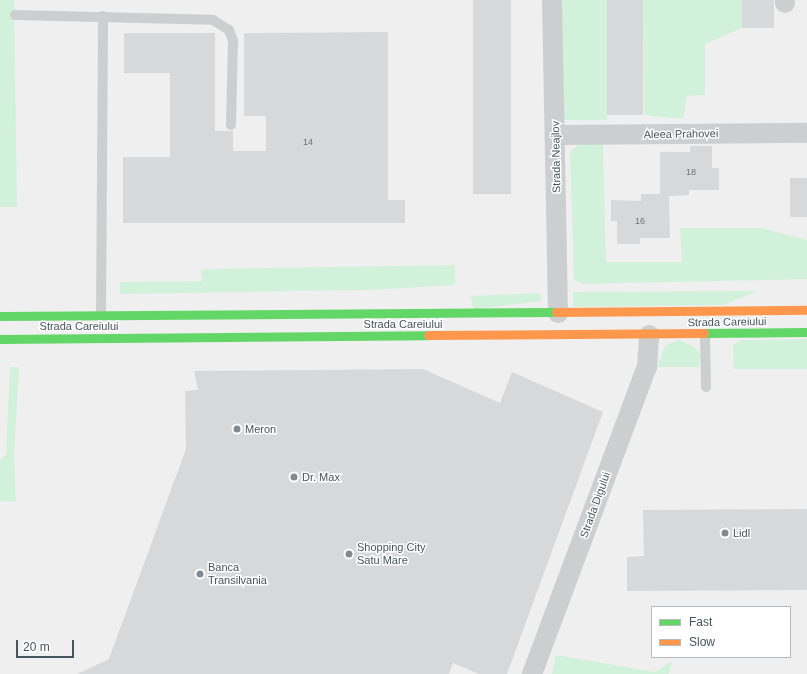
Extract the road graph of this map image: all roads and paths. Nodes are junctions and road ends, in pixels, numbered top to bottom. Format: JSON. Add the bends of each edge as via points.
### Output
{"nodes":[{"id":1,"x":552,"y":0,"type":"edge"},
{"id":2,"x":15,"y":15,"type":"dead end"},
{"id":3,"x":103,"y":16,"type":"junction"},
{"id":4,"x":231,"y":125,"type":"dead end"},
{"id":5,"x":807,"y":133,"type":"edge"},
{"id":6,"x":556,"y":135,"type":"junction"},
{"id":7,"x":807,"y":310,"type":"edge"},
{"id":8,"x":558,"y":313,"type":"junction"},
{"id":9,"x":101,"y":315,"type":"junction"},
{"id":10,"x":0,"y":316,"type":"edge"},
{"id":11,"x":807,"y":332,"type":"edge"},
{"id":12,"x":649,"y":335,"type":"junction"},
{"id":13,"x":705,"y":335,"type":"junction"},
{"id":14,"x":4,"y":339,"type":"edge"},
{"id":15,"x":0,"y":348,"type":"edge"},
{"id":16,"x":706,"y":387,"type":"dead end"},
{"id":17,"x":532,"y":674,"type":"edge"}],
"edges":[{"from":1,"to":6,"type":"street","name":"Strada Neajlov"},
{"from":2,"to":3,"type":"lane"},
{"from":3,"to":4,"type":"lane","via":[[213,20],[229,30],[233,41]]},
{"from":3,"to":9,"type":"lane"},
{"from":5,"to":6,"type":"street","name":"Aleea Prahovei"},
{"from":6,"to":8,"type":"street","name":"Strada Neajlov"},
{"from":7,"to":8,"type":"main road","name":"Strada Careiului"},
{"from":8,"to":9,"type":"main road","name":"Strada Careiului"},
{"from":9,"to":10,"type":"main road","name":"Strada Careiului"},
{"from":11,"to":13,"type":"main road","name":"Strada Careiului"},
{"from":12,"to":13,"type":"main road","name":"Strada Careiului"},
{"from":12,"to":14,"type":"main road","name":"Strada Careiului"},
{"from":12,"to":17,"type":"street","name":"Strada Digului","via":[[647,367]]},
{"from":13,"to":16,"type":"lane"},
{"from":14,"to":15,"type":"lane"}]}
